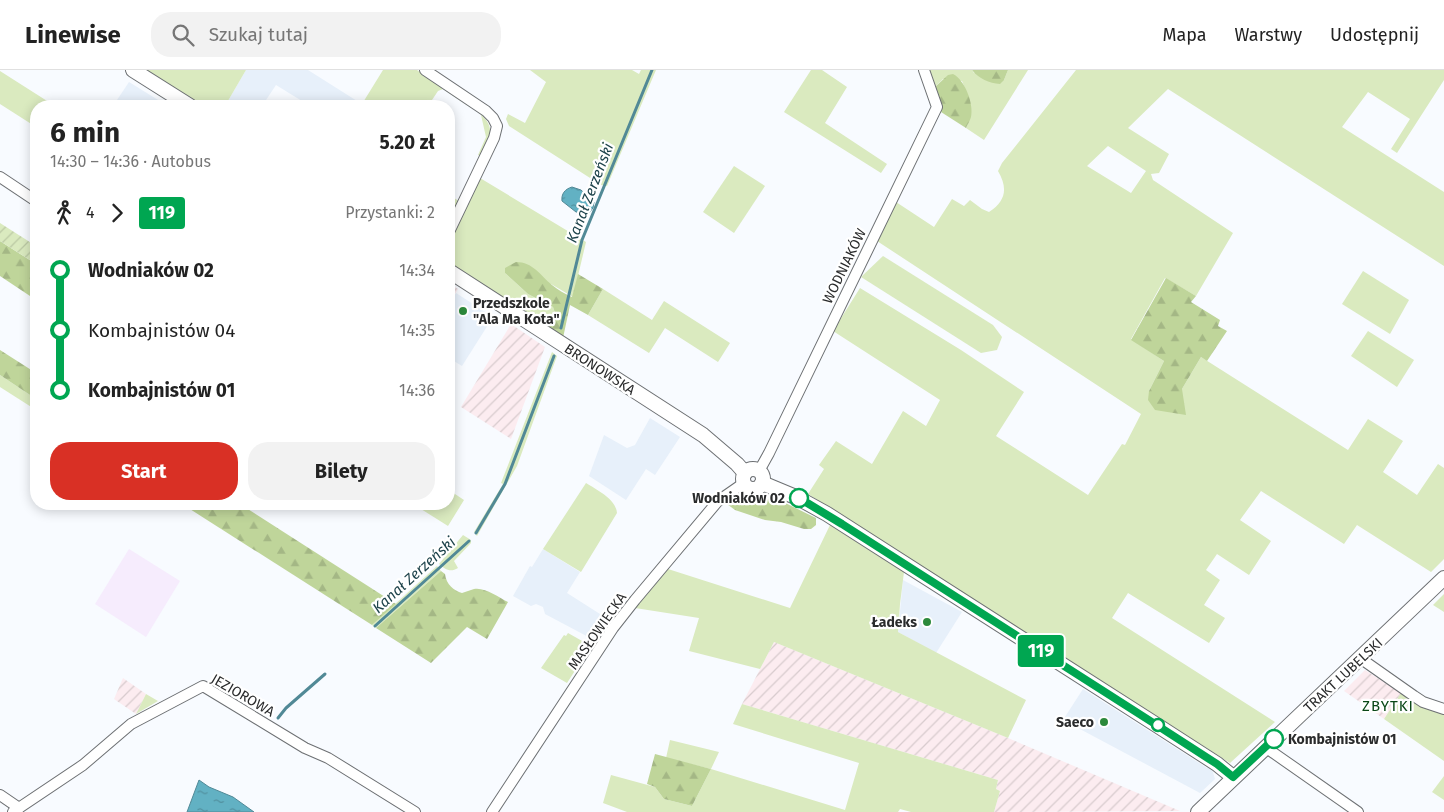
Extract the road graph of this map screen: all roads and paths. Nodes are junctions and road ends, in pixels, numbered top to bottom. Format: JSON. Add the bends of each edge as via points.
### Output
{"nodes":[{"id":1,"x":133,"y":70,"type":"edge"},
{"id":2,"x":425,"y":70,"type":"edge"},
{"id":3,"x":924,"y":70,"type":"edge"},
{"id":4,"x":180,"y":100,"type":"edge"},
{"id":5,"x":0,"y":178,"type":"edge"},
{"id":6,"x":30,"y":197,"type":"edge"},
{"id":7,"x":455,"y":219,"type":"edge"},
{"id":8,"x":455,"y":275,"type":"edge"},
{"id":9,"x":752,"y":477,"type":"junction"},
{"id":10,"x":1444,"y":578,"type":"edge"},
{"id":11,"x":1360,"y":658,"type":"junction"},
{"id":12,"x":1444,"y":709,"type":"edge"},
{"id":13,"x":1266,"y":747,"type":"junction"},
{"id":14,"x":1233,"y":777,"type":"junction"},
{"id":15,"x":0,"y":795,"type":"edge"},
{"id":16,"x":16,"y":810,"type":"edge"},
{"id":17,"x":1205,"y":810,"type":"edge"},
{"id":18,"x":415,"y":812,"type":"edge"},
{"id":19,"x":492,"y":812,"type":"edge"},
{"id":20,"x":1358,"y":812,"type":"edge"}],
"edges":[{"from":1,"to":4,"type":"street"},
{"from":2,"to":7,"type":"street","via":[[486,111],[498,126]]},
{"from":3,"to":9,"type":"street","name":"WODNIAKÓW","via":[[937,107],[769,453]]},
{"from":5,"to":6,"type":"street"},
{"from":8,"to":9,"type":"street","name":"BRONOWSKA","via":[[694,429]]},
{"from":9,"to":14,"type":"street","name":"BRONOWSKA","via":[[812,505]]},
{"from":9,"to":19,"type":"street","name":"MASŁOWIECKA","via":[[718,501],[624,614]]},
{"from":10,"to":11,"type":"street","name":"TRAKT LUBELSKI"},
{"from":11,"to":12,"type":"street","via":[[1423,702]]},
{"from":11,"to":13,"type":"street","name":"TRAKT LUBELSKI"},
{"from":13,"to":14,"type":"street","name":"TRAKT LUBELSKI"},
{"from":13,"to":20,"type":"street"},
{"from":14,"to":17,"type":"street","name":"TRAKT LUBELSKI"},
{"from":15,"to":16,"type":"street"},
{"from":16,"to":18,"type":"street","name":"JEZIOROWA","via":[[83,765],[132,724],[203,686]]}]}
